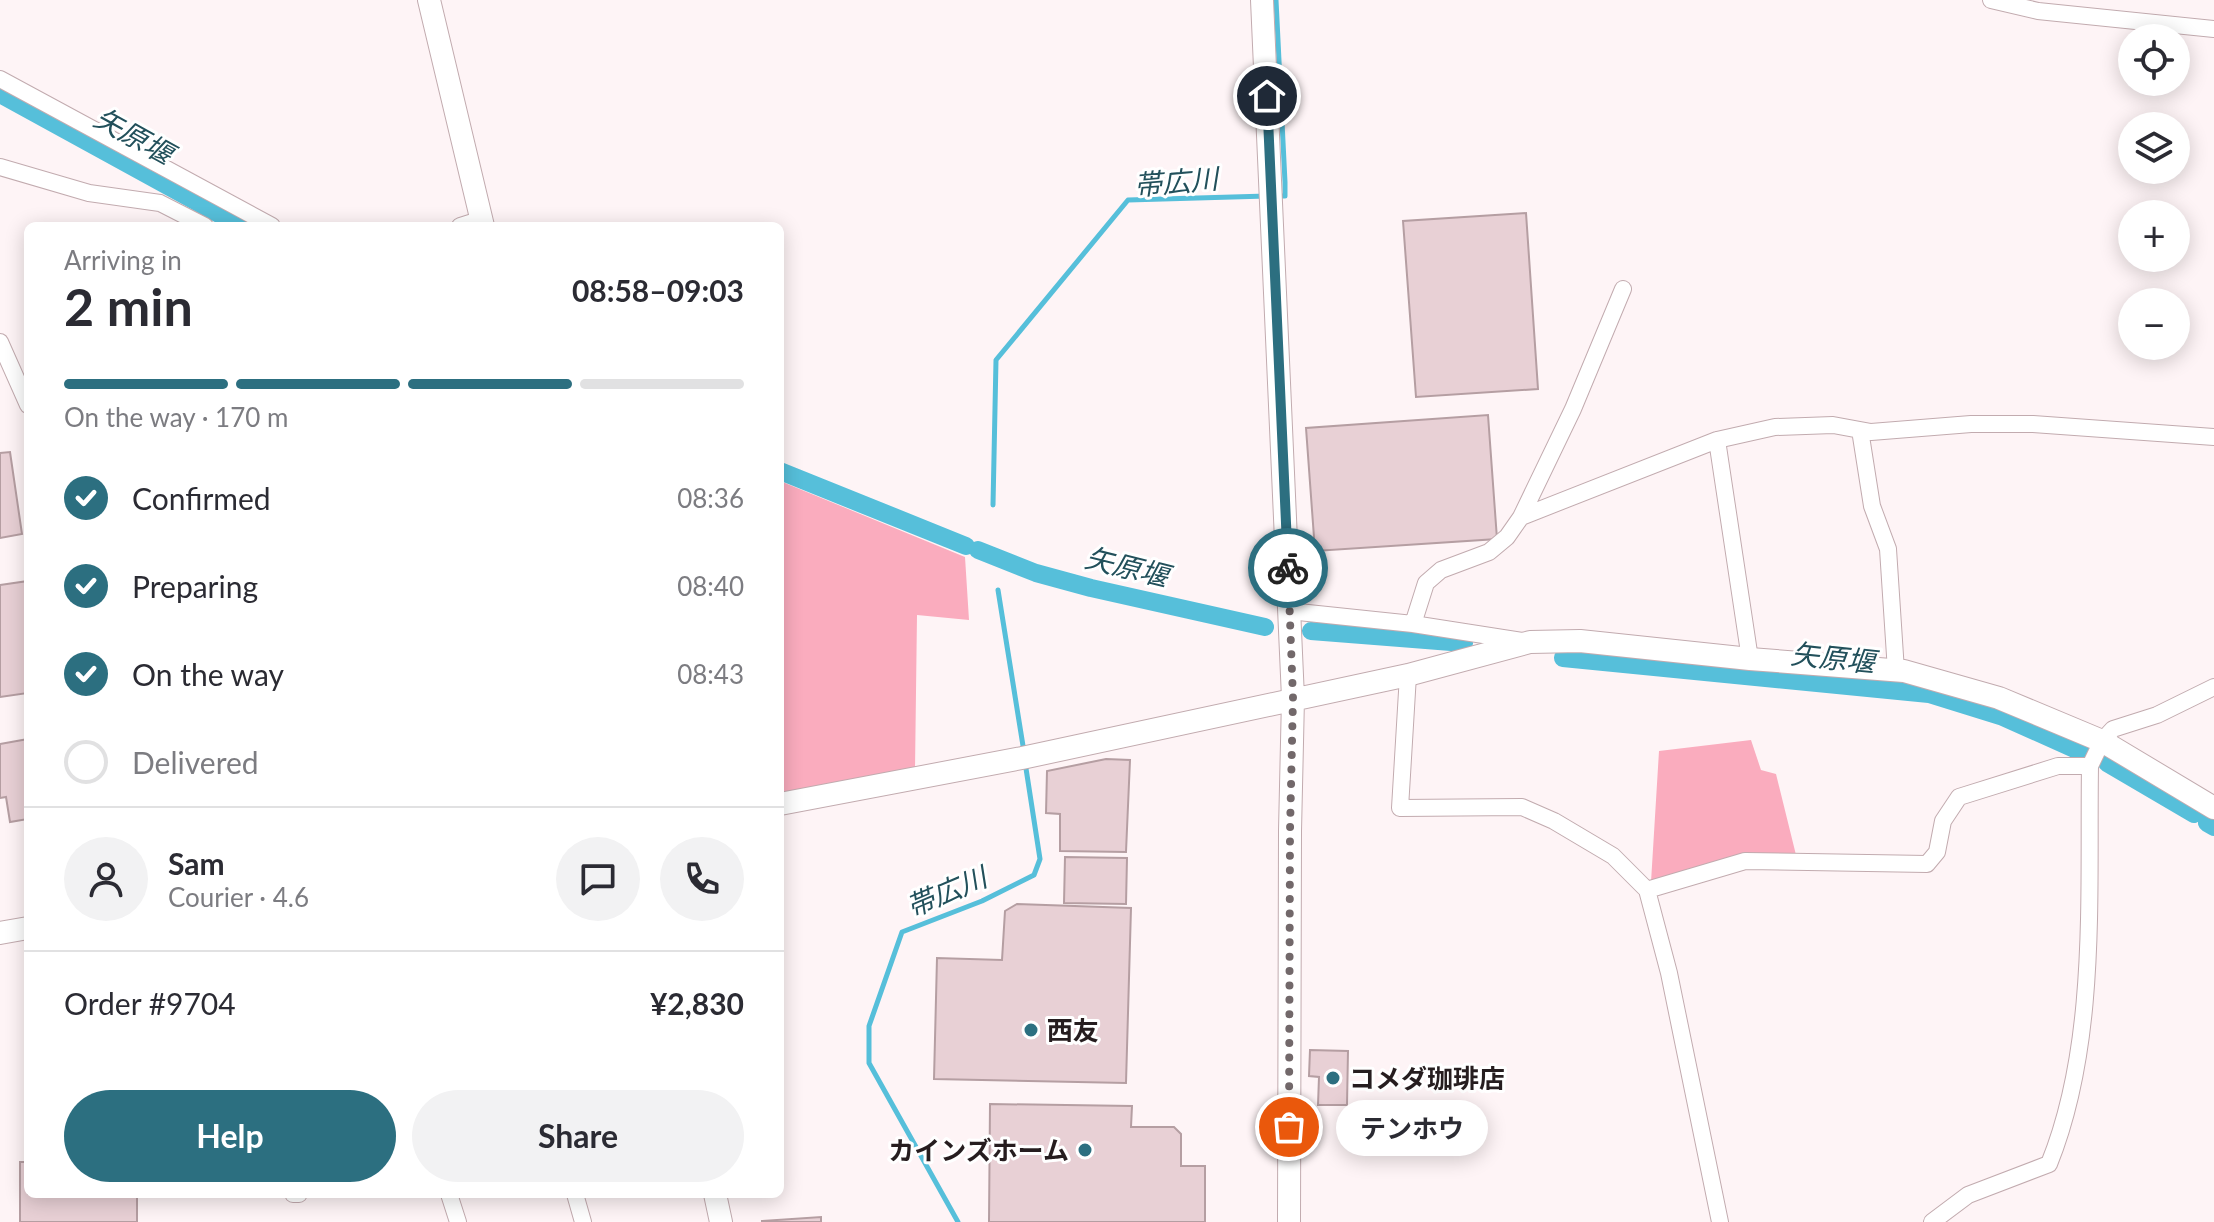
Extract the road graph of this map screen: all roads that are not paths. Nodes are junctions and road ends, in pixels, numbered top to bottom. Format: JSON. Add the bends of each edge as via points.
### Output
{"nodes":[{"id":1,"x":429,"y":0,"type":"edge"},
{"id":2,"x":1262,"y":0,"type":"edge"},
{"id":3,"x":1991,"y":0,"type":"edge"},
{"id":4,"x":2214,"y":29,"type":"edge"},
{"id":5,"x":0,"y":79,"type":"edge"},
{"id":6,"x":0,"y":167,"type":"edge"},
{"id":7,"x":197,"y":222,"type":"edge"},
{"id":8,"x":265,"y":222,"type":"edge"},
{"id":9,"x":475,"y":222,"type":"edge"},
{"id":10,"x":1623,"y":289,"type":"dead end"},
{"id":11,"x":0,"y":342,"type":"edge"},
{"id":12,"x":24,"y":396,"type":"edge"},
{"id":13,"x":1860,"y":430,"type":"junction"},
{"id":14,"x":2214,"y":437,"type":"edge"},
{"id":15,"x":1717,"y":440,"type":"junction"},
{"id":16,"x":1521,"y":517,"type":"junction"},
{"id":17,"x":1289,"y":611,"type":"junction"},
{"id":18,"x":1413,"y":624,"type":"junction"},
{"id":19,"x":1530,"y":642,"type":"junction"},
{"id":20,"x":1750,"y":659,"type":"junction"},
{"id":21,"x":1896,"y":671,"type":"junction"},
{"id":22,"x":1408,"y":675,"type":"junction"},
{"id":23,"x":2214,"y":687,"type":"edge"},
{"id":24,"x":1293,"y":698,"type":"junction"},
{"id":25,"x":2102,"y":741,"type":"junction"},
{"id":26,"x":2090,"y":766,"type":"junction"},
{"id":27,"x":784,"y":803,"type":"edge"},
{"id":28,"x":2214,"y":808,"type":"edge"},
{"id":29,"x":1647,"y":890,"type":"junction"},
{"id":30,"x":24,"y":929,"type":"edge"},
{"id":31,"x":0,"y":933,"type":"edge"},
{"id":32,"x":450,"y":1198,"type":"edge"},
{"id":33,"x":576,"y":1198,"type":"edge"},
{"id":34,"x":716,"y":1198,"type":"edge"},
{"id":35,"x":458,"y":1222,"type":"edge"},
{"id":36,"x":583,"y":1222,"type":"edge"},
{"id":37,"x":721,"y":1222,"type":"edge"},
{"id":38,"x":1289,"y":1222,"type":"edge"},
{"id":39,"x":1720,"y":1222,"type":"edge"},
{"id":40,"x":1932,"y":1222,"type":"edge"}],
"edges":[{"from":1,"to":9,"type":"street"},
{"from":2,"to":17,"type":"street"},
{"from":3,"to":4,"type":"street","via":[[2038,11]]},
{"from":5,"to":8,"type":"street"},
{"from":6,"to":7,"type":"street","via":[[89,193],[160,203]]},
{"from":10,"to":16,"type":"street"},
{"from":11,"to":12,"type":"street"},
{"from":13,"to":14,"type":"street","via":[[2033,424]]},
{"from":13,"to":15,"type":"street","via":[[1833,425],[1775,427]]},
{"from":13,"to":21,"type":"street","via":[[1872,506],[1888,549]]},
{"from":15,"to":16,"type":"street"},
{"from":15,"to":20,"type":"street"},
{"from":16,"to":18,"type":"street","via":[[1489,552],[1441,570],[1426,583]]},
{"from":17,"to":18,"type":"street"},
{"from":17,"to":24,"type":"street"},
{"from":18,"to":19,"type":"street"},
{"from":19,"to":20,"type":"street","via":[[1580,641]]},
{"from":19,"to":22,"type":"street"},
{"from":20,"to":21,"type":"street"},
{"from":21,"to":25,"type":"street","via":[[1999,698]]},
{"from":22,"to":24,"type":"street"},
{"from":22,"to":29,"type":"street","via":[[1400,808],[1522,807],[1613,856]]},
{"from":23,"to":25,"type":"street","via":[[2113,729]]},
{"from":24,"to":27,"type":"street"},
{"from":24,"to":38,"type":"street"},
{"from":25,"to":26,"type":"street"},
{"from":25,"to":28,"type":"street"},
{"from":26,"to":29,"type":"street","via":[[2058,766],[1959,797],[1943,821],[1937,852],[1927,864],[1745,861]]},
{"from":26,"to":40,"type":"street","via":[[2087,955],[2078,1056],[2063,1129],[2049,1164],[1968,1195]]},
{"from":29,"to":39,"type":"street"},
{"from":30,"to":31,"type":"street"},
{"from":32,"to":35,"type":"street"},
{"from":33,"to":36,"type":"street"},
{"from":34,"to":37,"type":"street"}]}
